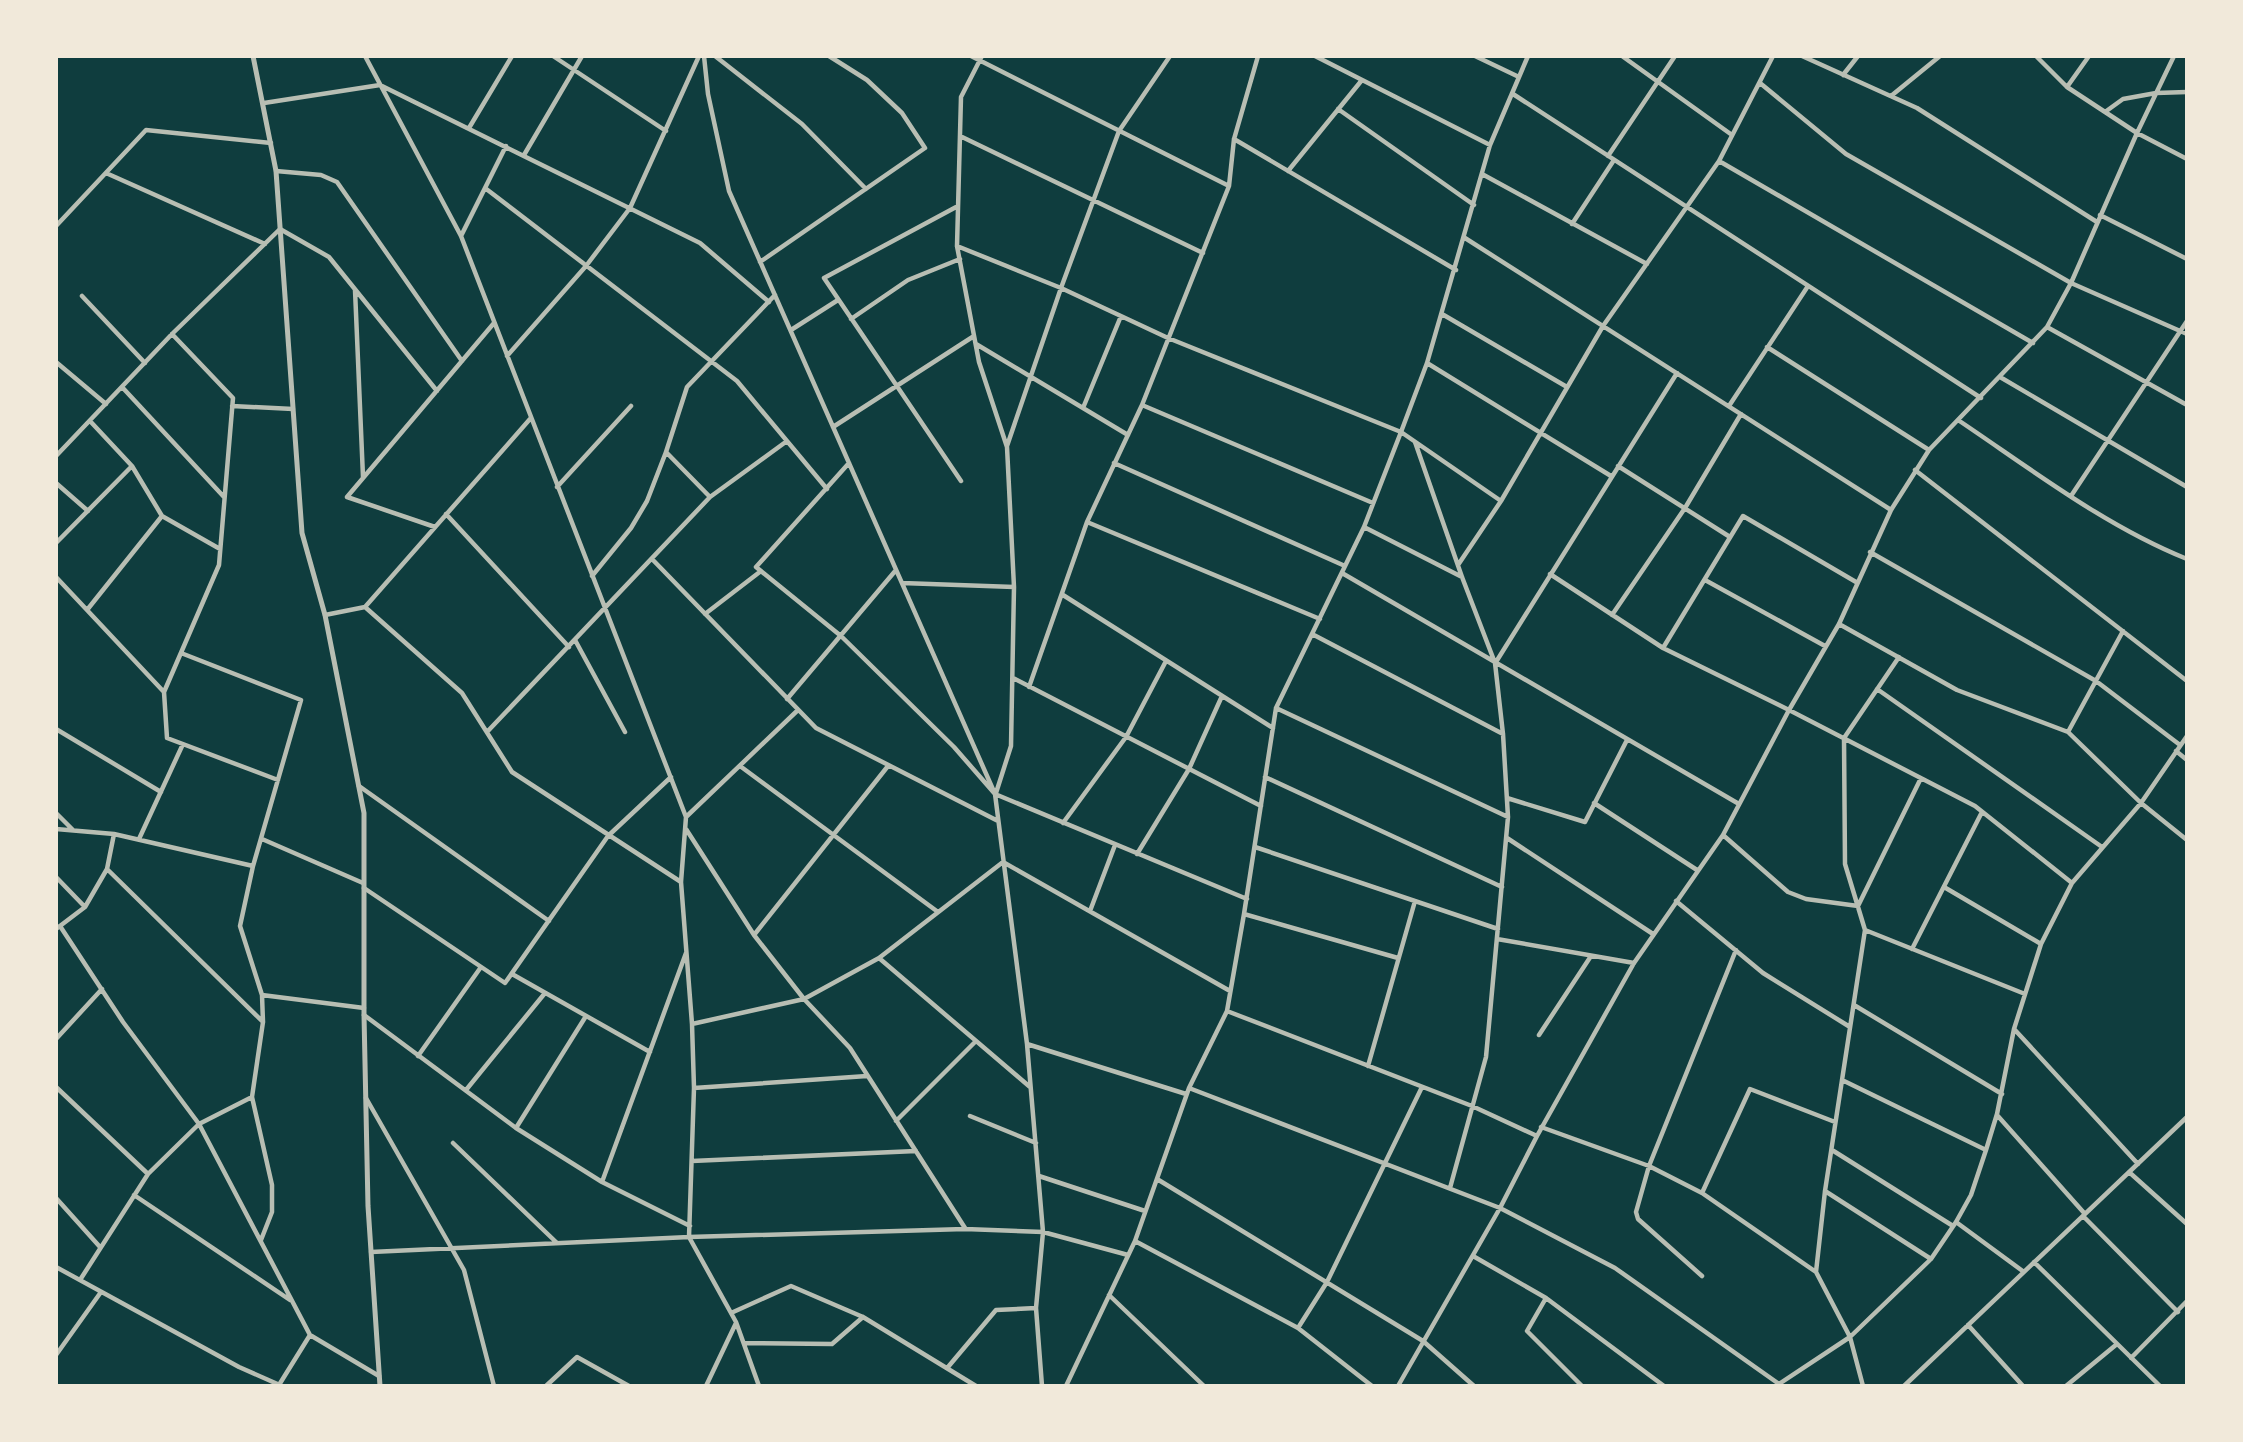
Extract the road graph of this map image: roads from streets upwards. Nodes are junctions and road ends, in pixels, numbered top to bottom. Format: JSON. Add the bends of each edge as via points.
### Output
{"nodes":[{"id":1,"x":253,"y":56,"type":"edge"},
{"id":2,"x":365,"y":56,"type":"edge"},
{"id":3,"x":512,"y":56,"type":"edge"},
{"id":4,"x":553,"y":56,"type":"edge"},
{"id":5,"x":582,"y":56,"type":"edge"},
{"id":6,"x":702,"y":56,"type":"edge"},
{"id":7,"x":715,"y":56,"type":"edge"},
{"id":8,"x":828,"y":56,"type":"edge"},
{"id":9,"x":971,"y":56,"type":"edge"},
{"id":10,"x":1170,"y":56,"type":"edge"},
{"id":11,"x":1258,"y":56,"type":"edge"},
{"id":12,"x":1315,"y":56,"type":"edge"},
{"id":13,"x":1475,"y":56,"type":"edge"},
{"id":14,"x":1528,"y":56,"type":"edge"},
{"id":15,"x":1622,"y":56,"type":"edge"},
{"id":16,"x":1675,"y":56,"type":"edge"},
{"id":17,"x":1773,"y":56,"type":"edge"},
{"id":18,"x":1802,"y":56,"type":"edge"},
{"id":19,"x":1858,"y":56,"type":"edge"},
{"id":20,"x":1940,"y":56,"type":"edge"},
{"id":21,"x":2036,"y":56,"type":"edge"},
{"id":22,"x":2089,"y":56,"type":"edge"},
{"id":23,"x":2174,"y":56,"type":"edge"},
{"id":24,"x":981,"y":59,"type":"edge"},
{"id":25,"x":574,"y":70,"type":"junction"},
{"id":26,"x":1843,"y":75,"type":"junction"},
{"id":27,"x":1519,"y":77,"type":"junction"},
{"id":28,"x":1362,"y":80,"type":"junction"},
{"id":29,"x":1656,"y":81,"type":"junction"},
{"id":30,"x":1760,"y":83,"type":"junction"},
{"id":31,"x":380,"y":85,"type":"junction"},
{"id":32,"x":2067,"y":87,"type":"junction"},
{"id":33,"x":2187,"y":92,"type":"edge"},
{"id":34,"x":2156,"y":93,"type":"junction"},
{"id":35,"x":1513,"y":94,"type":"junction"},
{"id":36,"x":1891,"y":96,"type":"junction"},
{"id":37,"x":264,"y":103,"type":"junction"},
{"id":38,"x":1338,"y":109,"type":"junction"},
{"id":39,"x":2105,"y":112,"type":"junction"},
{"id":40,"x":469,"y":128,"type":"junction"},
{"id":41,"x":666,"y":131,"type":"junction"},
{"id":42,"x":1119,"y":131,"type":"junction"},
{"id":43,"x":2137,"y":133,"type":"junction"},
{"id":44,"x":960,"y":136,"type":"junction"},
{"id":45,"x":1733,"y":136,"type":"junction"},
{"id":46,"x":1234,"y":139,"type":"junction"},
{"id":47,"x":271,"y":143,"type":"junction"},
{"id":48,"x":1490,"y":145,"type":"junction"},
{"id":49,"x":506,"y":146,"type":"junction"},
{"id":50,"x":524,"y":155,"type":"junction"},
{"id":51,"x":1608,"y":156,"type":"junction"},
{"id":52,"x":2187,"y":159,"type":"edge"},
{"id":53,"x":1614,"y":160,"type":"junction"},
{"id":54,"x":1719,"y":161,"type":"junction"},
{"id":55,"x":276,"y":171,"type":"junction"},
{"id":56,"x":1288,"y":171,"type":"junction"},
{"id":57,"x":106,"y":173,"type":"junction"},
{"id":58,"x":1482,"y":174,"type":"junction"},
{"id":59,"x":1229,"y":186,"type":"junction"},
{"id":60,"x":485,"y":188,"type":"junction"},
{"id":61,"x":866,"y":189,"type":"junction"},
{"id":62,"x":1093,"y":200,"type":"junction"},
{"id":63,"x":1474,"y":205,"type":"junction"},
{"id":64,"x":958,"y":206,"type":"junction"},
{"id":65,"x":630,"y":208,"type":"junction"},
{"id":66,"x":1688,"y":208,"type":"junction"},
{"id":67,"x":2100,"y":215,"type":"junction"},
{"id":68,"x":2097,"y":222,"type":"junction"},
{"id":69,"x":1572,"y":224,"type":"junction"},
{"id":70,"x":56,"y":226,"type":"edge"},
{"id":71,"x":280,"y":229,"type":"junction"},
{"id":72,"x":461,"y":236,"type":"junction"},
{"id":73,"x":1465,"y":238,"type":"junction"},
{"id":74,"x":265,"y":244,"type":"junction"},
{"id":75,"x":957,"y":246,"type":"junction"},
{"id":76,"x":1203,"y":253,"type":"junction"},
{"id":77,"x":960,"y":259,"type":"junction"},
{"id":78,"x":2187,"y":259,"type":"edge"},
{"id":79,"x":761,"y":262,"type":"junction"},
{"id":80,"x":1647,"y":264,"type":"junction"},
{"id":81,"x":586,"y":265,"type":"junction"},
{"id":82,"x":1455,"y":270,"type":"junction"},
{"id":83,"x":2071,"y":283,"type":"junction"},
{"id":84,"x":1808,"y":286,"type":"junction"},
{"id":85,"x":1061,"y":288,"type":"junction"},
{"id":86,"x":355,"y":289,"type":"junction"},
{"id":87,"x":775,"y":295,"type":"junction"},
{"id":88,"x":82,"y":296,"type":"dead end"},
{"id":89,"x":838,"y":300,"type":"junction"},
{"id":90,"x":769,"y":302,"type":"junction"},
{"id":91,"x":1442,"y":314,"type":"junction"},
{"id":92,"x":1121,"y":316,"type":"junction"},
{"id":93,"x":851,"y":319,"type":"junction"},
{"id":94,"x":2187,"y":321,"type":"edge"},
{"id":95,"x":494,"y":323,"type":"junction"},
{"id":96,"x":1603,"y":326,"type":"junction"},
{"id":97,"x":2047,"y":327,"type":"junction"},
{"id":98,"x":791,"y":330,"type":"junction"},
{"id":99,"x":2180,"y":331,"type":"junction"},
{"id":100,"x":172,"y":334,"type":"junction"},
{"id":101,"x":2187,"y":334,"type":"edge"},
{"id":102,"x":974,"y":336,"type":"junction"},
{"id":103,"x":1168,"y":338,"type":"junction"},
{"id":104,"x":2034,"y":342,"type":"junction"},
{"id":105,"x":976,"y":344,"type":"junction"},
{"id":106,"x":1768,"y":347,"type":"junction"},
{"id":107,"x":507,"y":356,"type":"junction"},
{"id":108,"x":462,"y":361,"type":"junction"},
{"id":109,"x":56,"y":362,"type":"edge"},
{"id":110,"x":713,"y":362,"type":"junction"},
{"id":111,"x":145,"y":363,"type":"junction"},
{"id":112,"x":1427,"y":363,"type":"junction"},
{"id":113,"x":1677,"y":373,"type":"junction"},
{"id":114,"x":1032,"y":377,"type":"junction"},
{"id":115,"x":2000,"y":377,"type":"junction"},
{"id":116,"x":2146,"y":382,"type":"junction"},
{"id":117,"x":897,"y":386,"type":"junction"},
{"id":118,"x":122,"y":387,"type":"junction"},
{"id":119,"x":1567,"y":387,"type":"junction"},
{"id":120,"x":437,"y":391,"type":"junction"},
{"id":121,"x":1980,"y":398,"type":"junction"},
{"id":122,"x":106,"y":404,"type":"junction"},
{"id":123,"x":631,"y":405,"type":"dead end"},
{"id":124,"x":1143,"y":405,"type":"junction"},
{"id":125,"x":2187,"y":405,"type":"edge"},
{"id":126,"x":1729,"y":406,"type":"junction"},
{"id":127,"x":232,"y":407,"type":"junction"},
{"id":128,"x":1083,"y":408,"type":"junction"},
{"id":129,"x":293,"y":410,"type":"junction"},
{"id":130,"x":1741,"y":414,"type":"junction"},
{"id":131,"x":530,"y":419,"type":"junction"},
{"id":132,"x":1958,"y":420,"type":"junction"},
{"id":133,"x":90,"y":421,"type":"junction"},
{"id":134,"x":833,"y":427,"type":"junction"},
{"id":135,"x":1401,"y":432,"type":"junction"},
{"id":136,"x":1541,"y":432,"type":"junction"},
{"id":137,"x":1128,"y":435,"type":"junction"},
{"id":138,"x":787,"y":441,"type":"junction"},
{"id":139,"x":2108,"y":441,"type":"junction"},
{"id":140,"x":1415,"y":442,"type":"junction"},
{"id":141,"x":1007,"y":447,"type":"junction"},
{"id":142,"x":1929,"y":450,"type":"junction"},
{"id":143,"x":666,"y":453,"type":"junction"},
{"id":144,"x":56,"y":457,"type":"edge"},
{"id":145,"x":849,"y":463,"type":"junction"},
{"id":146,"x":1114,"y":463,"type":"junction"},
{"id":147,"x":132,"y":466,"type":"junction"},
{"id":148,"x":1618,"y":466,"type":"junction"},
{"id":149,"x":1915,"y":470,"type":"junction"},
{"id":150,"x":1611,"y":476,"type":"junction"},
{"id":151,"x":363,"y":477,"type":"junction"},
{"id":152,"x":961,"y":481,"type":"dead end"},
{"id":153,"x":56,"y":483,"type":"edge"},
{"id":154,"x":557,"y":487,"type":"junction"},
{"id":155,"x":2187,"y":487,"type":"edge"},
{"id":156,"x":827,"y":489,"type":"junction"},
{"id":157,"x":2071,"y":496,"type":"junction"},
{"id":158,"x":710,"y":497,"type":"junction"},
{"id":159,"x":224,"y":498,"type":"junction"},
{"id":160,"x":1501,"y":502,"type":"junction"},
{"id":161,"x":1373,"y":503,"type":"junction"},
{"id":162,"x":1685,"y":508,"type":"junction"},
{"id":163,"x":1891,"y":510,"type":"junction"},
{"id":164,"x":88,"y":511,"type":"junction"},
{"id":165,"x":446,"y":514,"type":"junction"},
{"id":166,"x":162,"y":516,"type":"junction"},
{"id":167,"x":1087,"y":522,"type":"junction"},
{"id":168,"x":435,"y":527,"type":"junction"},
{"id":169,"x":1364,"y":527,"type":"junction"},
{"id":170,"x":1730,"y":537,"type":"junction"},
{"id":171,"x":56,"y":544,"type":"edge"},
{"id":172,"x":220,"y":549,"type":"junction"},
{"id":173,"x":1870,"y":552,"type":"junction"},
{"id":174,"x":652,"y":559,"type":"junction"},
{"id":175,"x":2187,"y":559,"type":"edge"},
{"id":176,"x":1458,"y":565,"type":"junction"},
{"id":177,"x":1345,"y":566,"type":"junction"},
{"id":178,"x":896,"y":570,"type":"junction"},
{"id":179,"x":761,"y":571,"type":"junction"},
{"id":180,"x":1342,"y":573,"type":"junction"},
{"id":181,"x":1550,"y":574,"type":"junction"},
{"id":182,"x":592,"y":576,"type":"junction"},
{"id":183,"x":56,"y":577,"type":"edge"},
{"id":184,"x":1462,"y":577,"type":"junction"},
{"id":185,"x":1705,"y":580,"type":"junction"},
{"id":186,"x":1857,"y":582,"type":"junction"},
{"id":187,"x":902,"y":583,"type":"junction"},
{"id":188,"x":1014,"y":587,"type":"junction"},
{"id":189,"x":1063,"y":595,"type":"junction"},
{"id":190,"x":365,"y":607,"type":"junction"},
{"id":191,"x":605,"y":609,"type":"junction"},
{"id":192,"x":87,"y":610,"type":"junction"},
{"id":193,"x":705,"y":614,"type":"junction"},
{"id":194,"x":325,"y":615,"type":"junction"},
{"id":195,"x":1612,"y":615,"type":"junction"},
{"id":196,"x":1320,"y":619,"type":"junction"},
{"id":197,"x":1839,"y":624,"type":"junction"},
{"id":198,"x":2123,"y":631,"type":"junction"},
{"id":199,"x":1312,"y":634,"type":"junction"},
{"id":200,"x":841,"y":636,"type":"junction"},
{"id":201,"x":575,"y":640,"type":"junction"},
{"id":202,"x":1825,"y":646,"type":"junction"},
{"id":203,"x":569,"y":647,"type":"junction"},
{"id":204,"x":1663,"y":648,"type":"junction"},
{"id":205,"x":181,"y":653,"type":"junction"},
{"id":206,"x":1899,"y":657,"type":"junction"},
{"id":207,"x":1166,"y":661,"type":"junction"},
{"id":208,"x":1495,"y":663,"type":"junction"},
{"id":209,"x":1013,"y":678,"type":"junction"},
{"id":210,"x":2096,"y":681,"type":"junction"},
{"id":211,"x":2187,"y":681,"type":"edge"},
{"id":212,"x":1029,"y":687,"type":"junction"},
{"id":213,"x":1877,"y":689,"type":"junction"},
{"id":214,"x":164,"y":692,"type":"junction"},
{"id":215,"x":1222,"y":696,"type":"junction"},
{"id":216,"x":787,"y":699,"type":"junction"},
{"id":217,"x":1276,"y":708,"type":"junction"},
{"id":218,"x":798,"y":710,"type":"junction"},
{"id":219,"x":1789,"y":710,"type":"junction"},
{"id":220,"x":1273,"y":728,"type":"junction"},
{"id":221,"x":56,"y":729,"type":"edge"},
{"id":222,"x":486,"y":732,"type":"junction"},
{"id":223,"x":625,"y":732,"type":"dead end"},
{"id":224,"x":2068,"y":732,"type":"junction"},
{"id":225,"x":1503,"y":734,"type":"junction"},
{"id":226,"x":2187,"y":736,"type":"edge"},
{"id":227,"x":1126,"y":737,"type":"junction"},
{"id":228,"x":1844,"y":738,"type":"junction"},
{"id":229,"x":1627,"y":739,"type":"junction"},
{"id":230,"x":183,"y":744,"type":"junction"},
{"id":231,"x":2180,"y":745,"type":"junction"},
{"id":232,"x":2176,"y":751,"type":"junction"},
{"id":233,"x":2187,"y":760,"type":"edge"},
{"id":234,"x":740,"y":766,"type":"junction"},
{"id":235,"x":888,"y":766,"type":"junction"},
{"id":236,"x":1189,"y":769,"type":"junction"},
{"id":237,"x":671,"y":777,"type":"junction"},
{"id":238,"x":1265,"y":777,"type":"junction"},
{"id":239,"x":1921,"y":778,"type":"junction"},
{"id":240,"x":278,"y":780,"type":"junction"},
{"id":241,"x":359,"y":786,"type":"junction"},
{"id":242,"x":161,"y":792,"type":"junction"},
{"id":243,"x":995,"y":794,"type":"junction"},
{"id":244,"x":1507,"y":798,"type":"junction"},
{"id":245,"x":1594,"y":803,"type":"junction"},
{"id":246,"x":2141,"y":803,"type":"junction"},
{"id":247,"x":1739,"y":804,"type":"junction"},
{"id":248,"x":1261,"y":806,"type":"junction"},
{"id":249,"x":1982,"y":812,"type":"junction"},
{"id":250,"x":56,"y":813,"type":"edge"},
{"id":251,"x":687,"y":817,"type":"junction"},
{"id":252,"x":1508,"y":817,"type":"junction"},
{"id":253,"x":999,"y":822,"type":"junction"},
{"id":254,"x":1063,"y":823,"type":"junction"},
{"id":255,"x":685,"y":828,"type":"junction"},
{"id":256,"x":56,"y":829,"type":"edge"},
{"id":257,"x":73,"y":831,"type":"junction"},
{"id":258,"x":114,"y":834,"type":"junction"},
{"id":259,"x":833,"y":835,"type":"junction"},
{"id":260,"x":1723,"y":835,"type":"junction"},
{"id":261,"x":608,"y":836,"type":"junction"},
{"id":262,"x":1507,"y":838,"type":"junction"},
{"id":263,"x":139,"y":839,"type":"junction"},
{"id":264,"x":262,"y":839,"type":"junction"},
{"id":265,"x":2187,"y":840,"type":"edge"},
{"id":266,"x":1115,"y":845,"type":"junction"},
{"id":267,"x":1255,"y":847,"type":"junction"},
{"id":268,"x":2102,"y":847,"type":"junction"},
{"id":269,"x":1137,"y":854,"type":"junction"},
{"id":270,"x":1003,"y":862,"type":"junction"},
{"id":271,"x":253,"y":866,"type":"junction"},
{"id":272,"x":107,"y":869,"type":"junction"},
{"id":273,"x":1697,"y":870,"type":"junction"},
{"id":274,"x":56,"y":877,"type":"edge"},
{"id":275,"x":681,"y":883,"type":"junction"},
{"id":276,"x":2071,"y":883,"type":"junction"},
{"id":277,"x":363,"y":885,"type":"junction"},
{"id":278,"x":1502,"y":887,"type":"junction"},
{"id":279,"x":1944,"y":887,"type":"junction"},
{"id":280,"x":1247,"y":899,"type":"junction"},
{"id":281,"x":1415,"y":901,"type":"junction"},
{"id":282,"x":1676,"y":901,"type":"junction"},
{"id":283,"x":1858,"y":906,"type":"junction"},
{"id":284,"x":85,"y":907,"type":"junction"},
{"id":285,"x":1090,"y":911,"type":"junction"},
{"id":286,"x":938,"y":912,"type":"junction"},
{"id":287,"x":1244,"y":914,"type":"junction"},
{"id":288,"x":548,"y":921,"type":"junction"},
{"id":289,"x":58,"y":928,"type":"edge"},
{"id":290,"x":1498,"y":929,"type":"junction"},
{"id":291,"x":1865,"y":930,"type":"junction"},
{"id":292,"x":1653,"y":934,"type":"junction"},
{"id":293,"x":754,"y":935,"type":"junction"},
{"id":294,"x":1497,"y":939,"type":"junction"},
{"id":295,"x":2041,"y":944,"type":"junction"},
{"id":296,"x":1912,"y":949,"type":"junction"},
{"id":297,"x":1736,"y":950,"type":"junction"},
{"id":298,"x":686,"y":951,"type":"junction"},
{"id":299,"x":1591,"y":956,"type":"junction"},
{"id":300,"x":879,"y":958,"type":"junction"},
{"id":301,"x":1399,"y":958,"type":"junction"},
{"id":302,"x":1634,"y":964,"type":"junction"},
{"id":303,"x":481,"y":967,"type":"junction"},
{"id":304,"x":512,"y":974,"type":"junction"},
{"id":305,"x":102,"y":989,"type":"junction"},
{"id":306,"x":1230,"y":991,"type":"junction"},
{"id":307,"x":545,"y":993,"type":"junction"},
{"id":308,"x":2025,"y":994,"type":"junction"},
{"id":309,"x":262,"y":995,"type":"junction"},
{"id":310,"x":804,"y":999,"type":"junction"},
{"id":311,"x":1854,"y":1005,"type":"junction"},
{"id":312,"x":364,"y":1007,"type":"junction"},
{"id":313,"x":1227,"y":1011,"type":"junction"},
{"id":314,"x":364,"y":1015,"type":"junction"},
{"id":315,"x":586,"y":1016,"type":"junction"},
{"id":316,"x":263,"y":1022,"type":"junction"},
{"id":317,"x":692,"y":1024,"type":"junction"},
{"id":318,"x":1850,"y":1027,"type":"junction"},
{"id":319,"x":2014,"y":1030,"type":"junction"},
{"id":320,"x":1539,"y":1035,"type":"dead end"},
{"id":321,"x":56,"y":1039,"type":"edge"},
{"id":322,"x":976,"y":1041,"type":"junction"},
{"id":323,"x":1027,"y":1044,"type":"junction"},
{"id":324,"x":650,"y":1052,"type":"junction"},
{"id":325,"x":418,"y":1056,"type":"junction"},
{"id":326,"x":1368,"y":1066,"type":"junction"},
{"id":327,"x":867,"y":1076,"type":"junction"},
{"id":328,"x":1842,"y":1080,"type":"junction"},
{"id":329,"x":56,"y":1087,"type":"edge"},
{"id":330,"x":1031,"y":1087,"type":"junction"},
{"id":331,"x":1422,"y":1087,"type":"junction"},
{"id":332,"x":694,"y":1088,"type":"junction"},
{"id":333,"x":1189,"y":1088,"type":"junction"},
{"id":334,"x":466,"y":1090,"type":"junction"},
{"id":335,"x":1186,"y":1094,"type":"junction"},
{"id":336,"x":2002,"y":1094,"type":"junction"},
{"id":337,"x":252,"y":1097,"type":"junction"},
{"id":338,"x":366,"y":1098,"type":"junction"},
{"id":339,"x":1472,"y":1106,"type":"junction"},
{"id":340,"x":1997,"y":1114,"type":"junction"},
{"id":341,"x":970,"y":1116,"type":"dead end"},
{"id":342,"x":2187,"y":1117,"type":"edge"},
{"id":343,"x":896,"y":1121,"type":"junction"},
{"id":344,"x":1836,"y":1122,"type":"junction"},
{"id":345,"x":199,"y":1124,"type":"junction"},
{"id":346,"x":1541,"y":1127,"type":"junction"},
{"id":347,"x":516,"y":1128,"type":"junction"},
{"id":348,"x":1536,"y":1136,"type":"junction"},
{"id":349,"x":453,"y":1143,"type":"dead end"},
{"id":350,"x":1036,"y":1143,"type":"junction"},
{"id":351,"x":1832,"y":1150,"type":"junction"},
{"id":352,"x":1986,"y":1150,"type":"junction"},
{"id":353,"x":916,"y":1151,"type":"junction"},
{"id":354,"x":692,"y":1161,"type":"junction"},
{"id":355,"x":1385,"y":1163,"type":"junction"},
{"id":356,"x":2138,"y":1164,"type":"junction"},
{"id":357,"x":1649,"y":1166,"type":"junction"},
{"id":358,"x":2129,"y":1172,"type":"junction"},
{"id":359,"x":148,"y":1174,"type":"junction"},
{"id":360,"x":1039,"y":1176,"type":"junction"},
{"id":361,"x":1157,"y":1179,"type":"junction"},
{"id":362,"x":602,"y":1182,"type":"junction"},
{"id":363,"x":1450,"y":1188,"type":"junction"},
{"id":364,"x":1825,"y":1191,"type":"junction"},
{"id":365,"x":1702,"y":1193,"type":"junction"},
{"id":366,"x":134,"y":1195,"type":"junction"},
{"id":367,"x":56,"y":1198,"type":"edge"},
{"id":368,"x":1500,"y":1208,"type":"junction"},
{"id":369,"x":1145,"y":1211,"type":"junction"},
{"id":370,"x":2084,"y":1215,"type":"junction"},
{"id":371,"x":1955,"y":1224,"type":"junction"},
{"id":372,"x":2187,"y":1224,"type":"edge"},
{"id":373,"x":690,"y":1226,"type":"junction"},
{"id":374,"x":965,"y":1229,"type":"junction"},
{"id":375,"x":1044,"y":1232,"type":"junction"},
{"id":376,"x":689,"y":1237,"type":"junction"},
{"id":377,"x":261,"y":1240,"type":"junction"},
{"id":378,"x":1135,"y":1241,"type":"junction"},
{"id":379,"x":557,"y":1243,"type":"junction"},
{"id":380,"x":101,"y":1247,"type":"junction"},
{"id":381,"x":451,"y":1248,"type":"junction"},
{"id":382,"x":371,"y":1252,"type":"junction"},
{"id":383,"x":1128,"y":1255,"type":"junction"},
{"id":384,"x":1473,"y":1256,"type":"junction"},
{"id":385,"x":1931,"y":1259,"type":"junction"},
{"id":386,"x":2034,"y":1262,"type":"junction"},
{"id":387,"x":56,"y":1267,"type":"edge"},
{"id":388,"x":1816,"y":1272,"type":"junction"},
{"id":389,"x":2024,"y":1272,"type":"junction"},
{"id":390,"x":1702,"y":1276,"type":"dead end"},
{"id":391,"x":79,"y":1280,"type":"junction"},
{"id":392,"x":1327,"y":1282,"type":"junction"},
{"id":393,"x":101,"y":1292,"type":"junction"},
{"id":394,"x":1109,"y":1295,"type":"junction"},
{"id":395,"x":1546,"y":1298,"type":"junction"},
{"id":396,"x":291,"y":1301,"type":"junction"},
{"id":397,"x":2187,"y":1302,"type":"edge"},
{"id":398,"x":1037,"y":1308,"type":"junction"},
{"id":399,"x":2178,"y":1312,"type":"junction"},
{"id":400,"x":731,"y":1313,"type":"junction"},
{"id":401,"x":863,"y":1317,"type":"junction"},
{"id":402,"x":736,"y":1322,"type":"junction"},
{"id":403,"x":1968,"y":1325,"type":"junction"},
{"id":404,"x":1298,"y":1328,"type":"junction"},
{"id":405,"x":310,"y":1335,"type":"junction"},
{"id":406,"x":1850,"y":1337,"type":"junction"},
{"id":407,"x":1423,"y":1341,"type":"junction"},
{"id":408,"x":744,"y":1343,"type":"junction"},
{"id":409,"x":2117,"y":1343,"type":"junction"},
{"id":410,"x":56,"y":1355,"type":"edge"},
{"id":411,"x":2131,"y":1358,"type":"junction"},
{"id":412,"x":948,"y":1367,"type":"junction"},
{"id":413,"x":379,"y":1376,"type":"junction"},
{"id":414,"x":1778,"y":1385,"type":"edge"},
{"id":415,"x":280,"y":1386,"type":"edge"},
{"id":416,"x":380,"y":1386,"type":"edge"},
{"id":417,"x":494,"y":1386,"type":"edge"},
{"id":418,"x":546,"y":1386,"type":"edge"},
{"id":419,"x":629,"y":1386,"type":"edge"},
{"id":420,"x":706,"y":1386,"type":"edge"},
{"id":421,"x":759,"y":1386,"type":"edge"},
{"id":422,"x":976,"y":1386,"type":"edge"},
{"id":423,"x":1041,"y":1386,"type":"edge"},
{"id":424,"x":1066,"y":1386,"type":"edge"},
{"id":425,"x":1204,"y":1386,"type":"edge"},
{"id":426,"x":1372,"y":1386,"type":"edge"},
{"id":427,"x":1398,"y":1386,"type":"edge"},
{"id":428,"x":1474,"y":1386,"type":"edge"},
{"id":429,"x":1582,"y":1386,"type":"edge"},
{"id":430,"x":1664,"y":1386,"type":"edge"},
{"id":431,"x":1863,"y":1386,"type":"edge"},
{"id":432,"x":1904,"y":1386,"type":"edge"},
{"id":433,"x":2023,"y":1386,"type":"edge"},
{"id":434,"x":2066,"y":1386,"type":"edge"},
{"id":435,"x":2160,"y":1386,"type":"edge"}],
"edges":[{"from":1,"to":37,"type":"street"},
{"from":2,"to":31,"type":"street"},
{"from":3,"to":40,"type":"street"},
{"from":4,"to":25,"type":"street"},
{"from":5,"to":25,"type":"street"},
{"from":6,"to":41,"type":"street"},
{"from":6,"to":79,"type":"street","via":[[729,191]]},
{"from":7,"to":61,"type":"street","via":[[802,124]]},
{"from":8,"to":61,"type":"street","via":[[867,80],[893,104],[925,148]]},
{"from":9,"to":24,"type":"street"},
{"from":10,"to":42,"type":"street"},
{"from":11,"to":46,"type":"street"},
{"from":12,"to":28,"type":"street"},
{"from":13,"to":27,"type":"street"},
{"from":14,"to":27,"type":"street"},
{"from":15,"to":29,"type":"street"},
{"from":16,"to":29,"type":"street"},
{"from":17,"to":30,"type":"street"},
{"from":18,"to":26,"type":"street"},
{"from":19,"to":26,"type":"street"},
{"from":20,"to":36,"type":"street"},
{"from":21,"to":32,"type":"street"},
{"from":22,"to":32,"type":"street"},
{"from":23,"to":34,"type":"street"},
{"from":24,"to":42,"type":"street"},
{"from":24,"to":44,"type":"street","via":[[961,97]]},
{"from":25,"to":41,"type":"street"},
{"from":25,"to":50,"type":"street"},
{"from":26,"to":36,"type":"street"},
{"from":27,"to":35,"type":"street"},
{"from":28,"to":38,"type":"street"},
{"from":28,"to":48,"type":"street"},
{"from":29,"to":45,"type":"street"},
{"from":29,"to":51,"type":"street"},
{"from":30,"to":45,"type":"street"},
{"from":30,"to":83,"type":"street","via":[[1846,154]]},
{"from":31,"to":37,"type":"street"},
{"from":31,"to":40,"type":"street"},
{"from":31,"to":72,"type":"street"},
{"from":32,"to":39,"type":"street"},
{"from":33,"to":34,"type":"street"},
{"from":34,"to":39,"type":"street","via":[[2123,99]]},
{"from":34,"to":43,"type":"street"},
{"from":35,"to":48,"type":"street"},
{"from":35,"to":51,"type":"street"},
{"from":36,"to":68,"type":"street"},
{"from":37,"to":47,"type":"street"},
{"from":38,"to":56,"type":"street"},
{"from":38,"to":63,"type":"street"},
{"from":39,"to":43,"type":"street"},
{"from":40,"to":49,"type":"street"},
{"from":41,"to":65,"type":"street"},
{"from":42,"to":59,"type":"street"},
{"from":42,"to":62,"type":"street"},
{"from":43,"to":52,"type":"street"},
{"from":43,"to":67,"type":"street"},
{"from":44,"to":62,"type":"street"},
{"from":44,"to":64,"type":"street"},
{"from":45,"to":54,"type":"street"},
{"from":46,"to":56,"type":"street"},
{"from":46,"to":59,"type":"street"},
{"from":47,"to":55,"type":"street"},
{"from":47,"to":57,"type":"street","via":[[146,130]]},
{"from":48,"to":58,"type":"street"},
{"from":49,"to":50,"type":"street"},
{"from":49,"to":60,"type":"street"},
{"from":50,"to":65,"type":"street"},
{"from":51,"to":53,"type":"street"},
{"from":53,"to":66,"type":"street"},
{"from":53,"to":69,"type":"street"},
{"from":54,"to":66,"type":"street"},
{"from":54,"to":104,"type":"street"},
{"from":55,"to":71,"type":"street"},
{"from":55,"to":108,"type":"street","via":[[321,174],[337,182]]},
{"from":56,"to":82,"type":"street"},
{"from":57,"to":70,"type":"street"},
{"from":57,"to":74,"type":"street"},
{"from":58,"to":63,"type":"street"},
{"from":58,"to":69,"type":"street"},
{"from":59,"to":76,"type":"street"},
{"from":60,"to":72,"type":"street"},
{"from":60,"to":81,"type":"street"},
{"from":61,"to":79,"type":"street"},
{"from":62,"to":76,"type":"street"},
{"from":62,"to":85,"type":"street"},
{"from":63,"to":73,"type":"street"},
{"from":64,"to":75,"type":"street"},
{"from":64,"to":89,"type":"street","via":[[824,278]]},
{"from":65,"to":81,"type":"street"},
{"from":65,"to":90,"type":"street","via":[[700,243]]},
{"from":66,"to":80,"type":"street"},
{"from":66,"to":84,"type":"street"},
{"from":67,"to":68,"type":"street"},
{"from":67,"to":78,"type":"street"},
{"from":68,"to":83,"type":"street"},
{"from":69,"to":80,"type":"street"},
{"from":71,"to":74,"type":"street"},
{"from":71,"to":86,"type":"street","via":[[329,257]]},
{"from":71,"to":129,"type":"street"},
{"from":72,"to":95,"type":"street"},
{"from":73,"to":82,"type":"street"},
{"from":73,"to":96,"type":"street"},
{"from":74,"to":100,"type":"street"},
{"from":75,"to":77,"type":"street"},
{"from":75,"to":85,"type":"street"},
{"from":76,"to":103,"type":"street"},
{"from":77,"to":93,"type":"street","via":[[908,280]]},
{"from":77,"to":102,"type":"street"},
{"from":79,"to":87,"type":"street"},
{"from":80,"to":96,"type":"street"},
{"from":81,"to":107,"type":"street"},
{"from":81,"to":110,"type":"street"},
{"from":82,"to":91,"type":"street"},
{"from":83,"to":97,"type":"street"},
{"from":83,"to":99,"type":"street"},
{"from":84,"to":106,"type":"street"},
{"from":84,"to":121,"type":"street"},
{"from":85,"to":92,"type":"street"},
{"from":85,"to":114,"type":"street"},
{"from":86,"to":120,"type":"street"},
{"from":86,"to":151,"type":"street"},
{"from":87,"to":90,"type":"street"},
{"from":87,"to":98,"type":"street"},
{"from":88,"to":111,"type":"street"},
{"from":89,"to":93,"type":"street"},
{"from":89,"to":98,"type":"street"},
{"from":90,"to":110,"type":"street"},
{"from":91,"to":112,"type":"street"},
{"from":91,"to":119,"type":"street"},
{"from":92,"to":103,"type":"street"},
{"from":92,"to":128,"type":"street"},
{"from":93,"to":117,"type":"street"},
{"from":94,"to":99,"type":"street"},
{"from":95,"to":107,"type":"street"},
{"from":95,"to":108,"type":"street"},
{"from":96,"to":113,"type":"street"},
{"from":96,"to":119,"type":"street"},
{"from":97,"to":104,"type":"street"},
{"from":97,"to":116,"type":"street"},
{"from":98,"to":134,"type":"street"},
{"from":99,"to":101,"type":"street"},
{"from":99,"to":116,"type":"street"},
{"from":100,"to":111,"type":"street"},
{"from":100,"to":127,"type":"street","via":[[233,398]]},
{"from":102,"to":105,"type":"street"},
{"from":102,"to":117,"type":"street"},
{"from":103,"to":124,"type":"street"},
{"from":103,"to":135,"type":"street"},
{"from":104,"to":115,"type":"street"},
{"from":105,"to":114,"type":"street"},
{"from":105,"to":141,"type":"street"},
{"from":106,"to":126,"type":"street"},
{"from":106,"to":142,"type":"street"},
{"from":107,"to":131,"type":"street"},
{"from":108,"to":120,"type":"street"},
{"from":109,"to":122,"type":"street"},
{"from":110,"to":138,"type":"street","via":[[737,380]]},
{"from":110,"to":143,"type":"street","via":[[687,387]]},
{"from":111,"to":118,"type":"street"},
{"from":112,"to":135,"type":"street"},
{"from":112,"to":136,"type":"street"},
{"from":113,"to":126,"type":"street"},
{"from":113,"to":148,"type":"street"},
{"from":114,"to":128,"type":"street"},
{"from":114,"to":141,"type":"street"},
{"from":115,"to":121,"type":"street"},
{"from":115,"to":139,"type":"street"},
{"from":116,"to":125,"type":"street"},
{"from":116,"to":139,"type":"street"},
{"from":117,"to":134,"type":"street"},
{"from":117,"to":152,"type":"street"},
{"from":118,"to":122,"type":"street"},
{"from":118,"to":159,"type":"street"},
{"from":119,"to":136,"type":"street"},
{"from":120,"to":151,"type":"street"},
{"from":121,"to":132,"type":"street"},
{"from":122,"to":133,"type":"street"},
{"from":123,"to":154,"type":"street"},
{"from":124,"to":137,"type":"street"},
{"from":124,"to":161,"type":"street"},
{"from":126,"to":130,"type":"street"},
{"from":127,"to":129,"type":"street"},
{"from":127,"to":159,"type":"street"},
{"from":128,"to":137,"type":"street"},
{"from":129,"to":194,"type":"street","via":[[302,533]]},
{"from":130,"to":162,"type":"street"},
{"from":130,"to":163,"type":"street"},
{"from":131,"to":154,"type":"street"},
{"from":131,"to":165,"type":"street"},
{"from":132,"to":142,"type":"street"},
{"from":132,"to":157,"type":"street"},
{"from":133,"to":144,"type":"street"},
{"from":133,"to":147,"type":"street"},
{"from":134,"to":145,"type":"street"},
{"from":135,"to":140,"type":"street"},
{"from":135,"to":161,"type":"street"},
{"from":136,"to":150,"type":"street"},
{"from":136,"to":160,"type":"street"},
{"from":137,"to":146,"type":"street"},
{"from":138,"to":156,"type":"street"},
{"from":138,"to":158,"type":"street"},
{"from":139,"to":155,"type":"street"},
{"from":139,"to":157,"type":"street"},
{"from":140,"to":160,"type":"street"},
{"from":140,"to":176,"type":"street"},
{"from":141,"to":188,"type":"street"},
{"from":142,"to":149,"type":"street"},
{"from":143,"to":158,"type":"street"},
{"from":143,"to":182,"type":"street","via":[[631,528]]},
{"from":145,"to":156,"type":"street"},
{"from":145,"to":178,"type":"street"},
{"from":146,"to":167,"type":"street"},
{"from":146,"to":177,"type":"street"},
{"from":147,"to":164,"type":"street"},
{"from":147,"to":166,"type":"street"},
{"from":148,"to":150,"type":"street"},
{"from":148,"to":162,"type":"street"},
{"from":149,"to":163,"type":"street"},
{"from":149,"to":198,"type":"street"},
{"from":150,"to":181,"type":"street"},
{"from":151,"to":168,"type":"street","via":[[347,496]]},
{"from":153,"to":164,"type":"street"},
{"from":154,"to":182,"type":"street"},
{"from":156,"to":179,"type":"street","via":[[756,566]]},
{"from":157,"to":175,"type":"street","via":[[2155,546]]},
{"from":158,"to":174,"type":"street"},
{"from":159,"to":172,"type":"street"},
{"from":160,"to":176,"type":"street"},
{"from":161,"to":169,"type":"street"},
{"from":162,"to":170,"type":"street"},
{"from":162,"to":195,"type":"street"},
{"from":163,"to":173,"type":"street"},
{"from":164,"to":171,"type":"street"},
{"from":165,"to":168,"type":"street"},
{"from":165,"to":203,"type":"street"},
{"from":166,"to":172,"type":"street"},
{"from":166,"to":192,"type":"street"},
{"from":167,"to":189,"type":"street"},
{"from":167,"to":196,"type":"street"},
{"from":168,"to":190,"type":"street"},
{"from":169,"to":177,"type":"street"},
{"from":169,"to":184,"type":"street"},
{"from":170,"to":185,"type":"street"},
{"from":170,"to":186,"type":"street","via":[[1743,516]]},
{"from":172,"to":205,"type":"street","via":[[219,565]]},
{"from":173,"to":186,"type":"street"},
{"from":173,"to":210,"type":"street"},
{"from":174,"to":191,"type":"street"},
{"from":174,"to":193,"type":"street"},
{"from":176,"to":184,"type":"street"},
{"from":177,"to":180,"type":"street"},
{"from":178,"to":187,"type":"street"},
{"from":178,"to":200,"type":"street"},
{"from":179,"to":193,"type":"street"},
{"from":179,"to":200,"type":"street"},
{"from":180,"to":196,"type":"street"},
{"from":180,"to":208,"type":"street"},
{"from":181,"to":195,"type":"street"},
{"from":181,"to":208,"type":"street"},
{"from":182,"to":191,"type":"street"},
{"from":183,"to":192,"type":"street"},
{"from":184,"to":208,"type":"street"},
{"from":185,"to":202,"type":"street"},
{"from":185,"to":204,"type":"street"},
{"from":186,"to":197,"type":"street"},
{"from":187,"to":188,"type":"street"},
{"from":187,"to":243,"type":"street"},
{"from":188,"to":209,"type":"street"},
{"from":189,"to":207,"type":"street"},
{"from":189,"to":212,"type":"street"},
{"from":190,"to":194,"type":"street"},
{"from":190,"to":222,"type":"street","via":[[461,693]]},
{"from":191,"to":201,"type":"street"},
{"from":191,"to":237,"type":"street"},
{"from":192,"to":214,"type":"street"},
{"from":193,"to":216,"type":"street"},
{"from":194,"to":241,"type":"street"},
{"from":195,"to":204,"type":"street"},
{"from":196,"to":199,"type":"street"},
{"from":197,"to":202,"type":"street"},
{"from":197,"to":206,"type":"street"},
{"from":198,"to":210,"type":"street"},
{"from":198,"to":211,"type":"street"},
{"from":199,"to":217,"type":"street"},
{"from":199,"to":225,"type":"street"},
{"from":200,"to":216,"type":"street"},
{"from":200,"to":243,"type":"street"},
{"from":201,"to":203,"type":"street"},
{"from":201,"to":223,"type":"street"},
{"from":202,"to":219,"type":"street"},
{"from":203,"to":222,"type":"street"},
{"from":204,"to":219,"type":"street"},
{"from":205,"to":214,"type":"street"},
{"from":205,"to":240,"type":"street","via":[[301,699]]},
{"from":206,"to":213,"type":"street"},
{"from":206,"to":224,"type":"street","via":[[1957,690]]},
{"from":207,"to":215,"type":"street"},
{"from":207,"to":227,"type":"street"},
{"from":208,"to":225,"type":"street"},
{"from":208,"to":229,"type":"street"},
{"from":209,"to":212,"type":"street"},
{"from":209,"to":243,"type":"street","via":[[1011,746]]},
{"from":210,"to":224,"type":"street"},
{"from":210,"to":231,"type":"street"},
{"from":212,"to":227,"type":"street"},
{"from":213,"to":228,"type":"street"},
{"from":213,"to":268,"type":"street"},
{"from":214,"to":230,"type":"street","via":[[167,738]]},
{"from":215,"to":220,"type":"street"},
{"from":215,"to":236,"type":"street"},
{"from":216,"to":218,"type":"street"},
{"from":217,"to":220,"type":"street"},
{"from":217,"to":252,"type":"street"},
{"from":218,"to":234,"type":"street"},
{"from":218,"to":235,"type":"street","via":[[816,729]]},
{"from":219,"to":228,"type":"street"},
{"from":219,"to":247,"type":"street"},
{"from":220,"to":238,"type":"street"},
{"from":221,"to":242,"type":"street"},
{"from":222,"to":261,"type":"street","via":[[512,772]]},
{"from":224,"to":246,"type":"street"},
{"from":225,"to":244,"type":"street"},
{"from":226,"to":231,"type":"street"},
{"from":227,"to":236,"type":"street"},
{"from":227,"to":254,"type":"street"},
{"from":228,"to":239,"type":"street"},
{"from":228,"to":283,"type":"street","via":[[1846,864]]},
{"from":229,"to":245,"type":"street"},
{"from":229,"to":247,"type":"street"},
{"from":230,"to":240,"type":"street"},
{"from":230,"to":242,"type":"street"},
{"from":231,"to":232,"type":"street"},
{"from":232,"to":233,"type":"street"},
{"from":232,"to":246,"type":"street"},
{"from":234,"to":251,"type":"street"},
{"from":234,"to":259,"type":"street"},
{"from":235,"to":253,"type":"street"},
{"from":235,"to":259,"type":"street"},
{"from":236,"to":248,"type":"street"},
{"from":236,"to":269,"type":"street"},
{"from":237,"to":251,"type":"street"},
{"from":237,"to":261,"type":"street"},
{"from":238,"to":248,"type":"street"},
{"from":238,"to":278,"type":"street"},
{"from":239,"to":249,"type":"street"},
{"from":239,"to":283,"type":"street"},
{"from":240,"to":264,"type":"street"},
{"from":241,"to":277,"type":"street","via":[[364,813]]},
{"from":241,"to":288,"type":"street"},
{"from":242,"to":263,"type":"street"},
{"from":243,"to":253,"type":"street"},
{"from":243,"to":254,"type":"street"},
{"from":244,"to":245,"type":"street","via":[[1585,822]]},
{"from":244,"to":252,"type":"street"},
{"from":245,"to":273,"type":"street"},
{"from":246,"to":265,"type":"street"},
{"from":246,"to":268,"type":"street"},
{"from":247,"to":260,"type":"street"},
{"from":248,"to":267,"type":"street"},
{"from":249,"to":276,"type":"street"},
{"from":249,"to":279,"type":"street"},
{"from":250,"to":257,"type":"street"},
{"from":251,"to":255,"type":"street"},
{"from":252,"to":262,"type":"street"},
{"from":253,"to":270,"type":"street"},
{"from":254,"to":266,"type":"street"},
{"from":255,"to":275,"type":"street"},
{"from":255,"to":293,"type":"street"},
{"from":256,"to":257,"type":"street"},
{"from":257,"to":258,"type":"street"},
{"from":258,"to":263,"type":"street"},
{"from":258,"to":272,"type":"street"},
{"from":259,"to":286,"type":"street"},
{"from":259,"to":293,"type":"street"},
{"from":260,"to":273,"type":"street"},
{"from":260,"to":283,"type":"street","via":[[1788,892]]},
{"from":261,"to":275,"type":"street"},
{"from":261,"to":288,"type":"street"},
{"from":262,"to":278,"type":"street"},
{"from":262,"to":292,"type":"street"},
{"from":263,"to":271,"type":"street"},
{"from":264,"to":271,"type":"street"},
{"from":264,"to":277,"type":"street"},
{"from":266,"to":269,"type":"street"},
{"from":266,"to":285,"type":"street"},
{"from":267,"to":280,"type":"street"},
{"from":267,"to":281,"type":"street"},
{"from":268,"to":276,"type":"street"},
{"from":269,"to":280,"type":"street"},
{"from":270,"to":285,"type":"street"},
{"from":270,"to":286,"type":"street"},
{"from":270,"to":323,"type":"street"},
{"from":271,"to":309,"type":"street","via":[[240,926]]},
{"from":272,"to":284,"type":"street"},
{"from":272,"to":316,"type":"street"},
{"from":273,"to":282,"type":"street"},
{"from":274,"to":284,"type":"street"},
{"from":275,"to":298,"type":"street"},
{"from":276,"to":295,"type":"street"},
{"from":277,"to":303,"type":"street"},
{"from":277,"to":312,"type":"street"},
{"from":278,"to":290,"type":"street"},
{"from":279,"to":295,"type":"street"},
{"from":279,"to":296,"type":"street"},
{"from":280,"to":287,"type":"street"},
{"from":281,"to":290,"type":"street"},
{"from":281,"to":301,"type":"street"},
{"from":282,"to":292,"type":"street"},
{"from":282,"to":297,"type":"street"},
{"from":283,"to":291,"type":"street"},
{"from":284,"to":289,"type":"street"},
{"from":285,"to":306,"type":"street"},
{"from":286,"to":300,"type":"street"},
{"from":287,"to":301,"type":"street"},
{"from":287,"to":306,"type":"street"},
{"from":288,"to":304,"type":"street"},
{"from":289,"to":305,"type":"street"},
{"from":290,"to":294,"type":"street"},
{"from":291,"to":296,"type":"street"},
{"from":291,"to":311,"type":"street"},
{"from":292,"to":302,"type":"street"},
{"from":293,"to":310,"type":"street"},
{"from":294,"to":299,"type":"street"},
{"from":294,"to":339,"type":"street","via":[[1486,1057]]},
{"from":295,"to":308,"type":"street"},
{"from":296,"to":308,"type":"street"},
{"from":297,"to":318,"type":"street","via":[[1763,973]]},
{"from":297,"to":357,"type":"street"},
{"from":298,"to":317,"type":"street"},
{"from":298,"to":324,"type":"street"},
{"from":299,"to":302,"type":"street"},
{"from":299,"to":320,"type":"street"},
{"from":300,"to":310,"type":"street"},
{"from":300,"to":322,"type":"street"},
{"from":301,"to":326,"type":"street"},
{"from":302,"to":346,"type":"street"},
{"from":303,"to":304,"type":"street","via":[[505,983]]},
{"from":303,"to":325,"type":"street"},
{"from":304,"to":307,"type":"street"},
{"from":305,"to":321,"type":"street"},
{"from":305,"to":345,"type":"street"},
{"from":306,"to":313,"type":"street"},
{"from":307,"to":315,"type":"street"},
{"from":307,"to":334,"type":"street"},
{"from":308,"to":319,"type":"street"},
{"from":309,"to":312,"type":"street"},
{"from":309,"to":316,"type":"street"},
{"from":310,"to":317,"type":"street"},
{"from":310,"to":327,"type":"street","via":[[849,1048]]},
{"from":311,"to":318,"type":"street"},
{"from":311,"to":336,"type":"street"},
{"from":312,"to":314,"type":"street"},
{"from":313,"to":326,"type":"street"},
{"from":313,"to":333,"type":"street"},
{"from":314,"to":325,"type":"street"},
{"from":314,"to":338,"type":"street"},
{"from":315,"to":324,"type":"street"},
{"from":315,"to":347,"type":"street"},
{"from":316,"to":337,"type":"street"},
{"from":317,"to":332,"type":"street"},
{"from":318,"to":328,"type":"street"},
{"from":319,"to":336,"type":"street"},
{"from":319,"to":356,"type":"street"},
{"from":322,"to":330,"type":"street"},
{"from":322,"to":343,"type":"street"},
{"from":323,"to":330,"type":"street"},
{"from":323,"to":335,"type":"street"},
{"from":324,"to":362,"type":"street"},
{"from":325,"to":334,"type":"street"},
{"from":326,"to":331,"type":"street"},
{"from":327,"to":332,"type":"street"},
{"from":327,"to":343,"type":"street"},
{"from":328,"to":344,"type":"street"},
{"from":328,"to":352,"type":"street"},
{"from":329,"to":359,"type":"street"},
{"from":330,"to":350,"type":"street"},
{"from":331,"to":339,"type":"street"},
{"from":331,"to":355,"type":"street"},
{"from":332,"to":354,"type":"street"},
{"from":333,"to":335,"type":"street"},
{"from":333,"to":355,"type":"street"},
{"from":334,"to":347,"type":"street"},
{"from":335,"to":361,"type":"street"},
{"from":336,"to":340,"type":"street"},
{"from":337,"to":345,"type":"street"},
{"from":337,"to":377,"type":"street","via":[[272,1185],[272,1212]]},
{"from":338,"to":381,"type":"street"},
{"from":338,"to":382,"type":"street"},
{"from":339,"to":348,"type":"street"},
{"from":339,"to":363,"type":"street"},
{"from":340,"to":352,"type":"street"},
{"from":340,"to":370,"type":"street"},
{"from":341,"to":350,"type":"street"},
{"from":342,"to":356,"type":"street"},
{"from":343,"to":353,"type":"street"},
{"from":344,"to":351,"type":"street"},
{"from":344,"to":365,"type":"street","via":[[1750,1089]]},
{"from":345,"to":359,"type":"street"},
{"from":345,"to":377,"type":"street"},
{"from":346,"to":348,"type":"street"},
{"from":346,"to":357,"type":"street"},
{"from":347,"to":362,"type":"street"},
{"from":348,"to":368,"type":"street"},
{"from":349,"to":379,"type":"street"},
{"from":350,"to":360,"type":"street"},
{"from":351,"to":364,"type":"street"},
{"from":351,"to":371,"type":"street"},
{"from":352,"to":371,"type":"street","via":[[1971,1195]]},
{"from":353,"to":354,"type":"street"},
{"from":353,"to":374,"type":"street"},
{"from":354,"to":373,"type":"street"},
{"from":355,"to":363,"type":"street"},
{"from":355,"to":392,"type":"street"},
{"from":356,"to":358,"type":"street"},
{"from":357,"to":365,"type":"street"},
{"from":357,"to":390,"type":"street","via":[[1638,1219]]},
{"from":358,"to":370,"type":"street"},
{"from":358,"to":372,"type":"street"},
{"from":359,"to":366,"type":"street"},
{"from":360,"to":369,"type":"street"},
{"from":360,"to":375,"type":"street"},
{"from":361,"to":369,"type":"street"},
{"from":361,"to":392,"type":"street"},
{"from":362,"to":373,"type":"street"},
{"from":363,"to":368,"type":"street"},
{"from":364,"to":385,"type":"street"},
{"from":364,"to":388,"type":"street"},
{"from":365,"to":388,"type":"street"},
{"from":366,"to":380,"type":"street"},
{"from":366,"to":396,"type":"street"},
{"from":367,"to":380,"type":"street"},
{"from":368,"to":384,"type":"street"},
{"from":368,"to":414,"type":"street","via":[[1615,1268]]},
{"from":369,"to":378,"type":"street"},
{"from":370,"to":386,"type":"street"},
{"from":370,"to":399,"type":"street"},
{"from":371,"to":385,"type":"street"},
{"from":371,"to":389,"type":"street"},
{"from":373,"to":376,"type":"street"},
{"from":374,"to":375,"type":"street"},
{"from":374,"to":376,"type":"street"},
{"from":375,"to":383,"type":"street"},
{"from":375,"to":398,"type":"street"},
{"from":376,"to":379,"type":"street"},
{"from":376,"to":400,"type":"street"},
{"from":377,"to":396,"type":"street"},
{"from":378,"to":383,"type":"street"},
{"from":378,"to":404,"type":"street"},
{"from":379,"to":381,"type":"street"},
{"from":380,"to":391,"type":"street"},
{"from":381,"to":382,"type":"street"},
{"from":381,"to":417,"type":"street","via":[[464,1270]]},
{"from":382,"to":413,"type":"street"},
{"from":383,"to":394,"type":"street"},
{"from":384,"to":395,"type":"street"},
{"from":384,"to":407,"type":"street"},
{"from":385,"to":406,"type":"street"},
{"from":386,"to":389,"type":"street"},
{"from":386,"to":409,"type":"street"},
{"from":387,"to":391,"type":"street"},
{"from":388,"to":406,"type":"street"},
{"from":389,"to":403,"type":"street"},
{"from":391,"to":393,"type":"street"},
{"from":392,"to":404,"type":"street"},
{"from":392,"to":407,"type":"street"},
{"from":393,"to":410,"type":"street"},
{"from":393,"to":415,"type":"street"},
{"from":394,"to":424,"type":"street"},
{"from":394,"to":425,"type":"street"},
{"from":395,"to":429,"type":"street","via":[[1527,1331]]},
{"from":395,"to":430,"type":"street"},
{"from":396,"to":405,"type":"street"},
{"from":397,"to":399,"type":"street"},
{"from":398,"to":412,"type":"street","via":[[996,1310]]},
{"from":398,"to":423,"type":"street"},
{"from":399,"to":411,"type":"street"},
{"from":400,"to":401,"type":"street","via":[[791,1286]]},
{"from":400,"to":402,"type":"street"},
{"from":401,"to":408,"type":"street","via":[[832,1344]]},
{"from":401,"to":412,"type":"street"},
{"from":402,"to":408,"type":"street"},
{"from":402,"to":420,"type":"street"},
{"from":403,"to":432,"type":"street"},
{"from":403,"to":433,"type":"street"},
{"from":404,"to":426,"type":"street"},
{"from":405,"to":413,"type":"street"},
{"from":405,"to":415,"type":"street"},
{"from":406,"to":414,"type":"street"},
{"from":406,"to":431,"type":"street"},
{"from":407,"to":427,"type":"street"},
{"from":407,"to":428,"type":"street"},
{"from":408,"to":421,"type":"street"},
{"from":409,"to":411,"type":"street"},
{"from":409,"to":434,"type":"street"},
{"from":411,"to":435,"type":"street"},
{"from":412,"to":422,"type":"street"},
{"from":413,"to":416,"type":"street"},
{"from":418,"to":419,"type":"street","via":[[577,1357]]}]}
